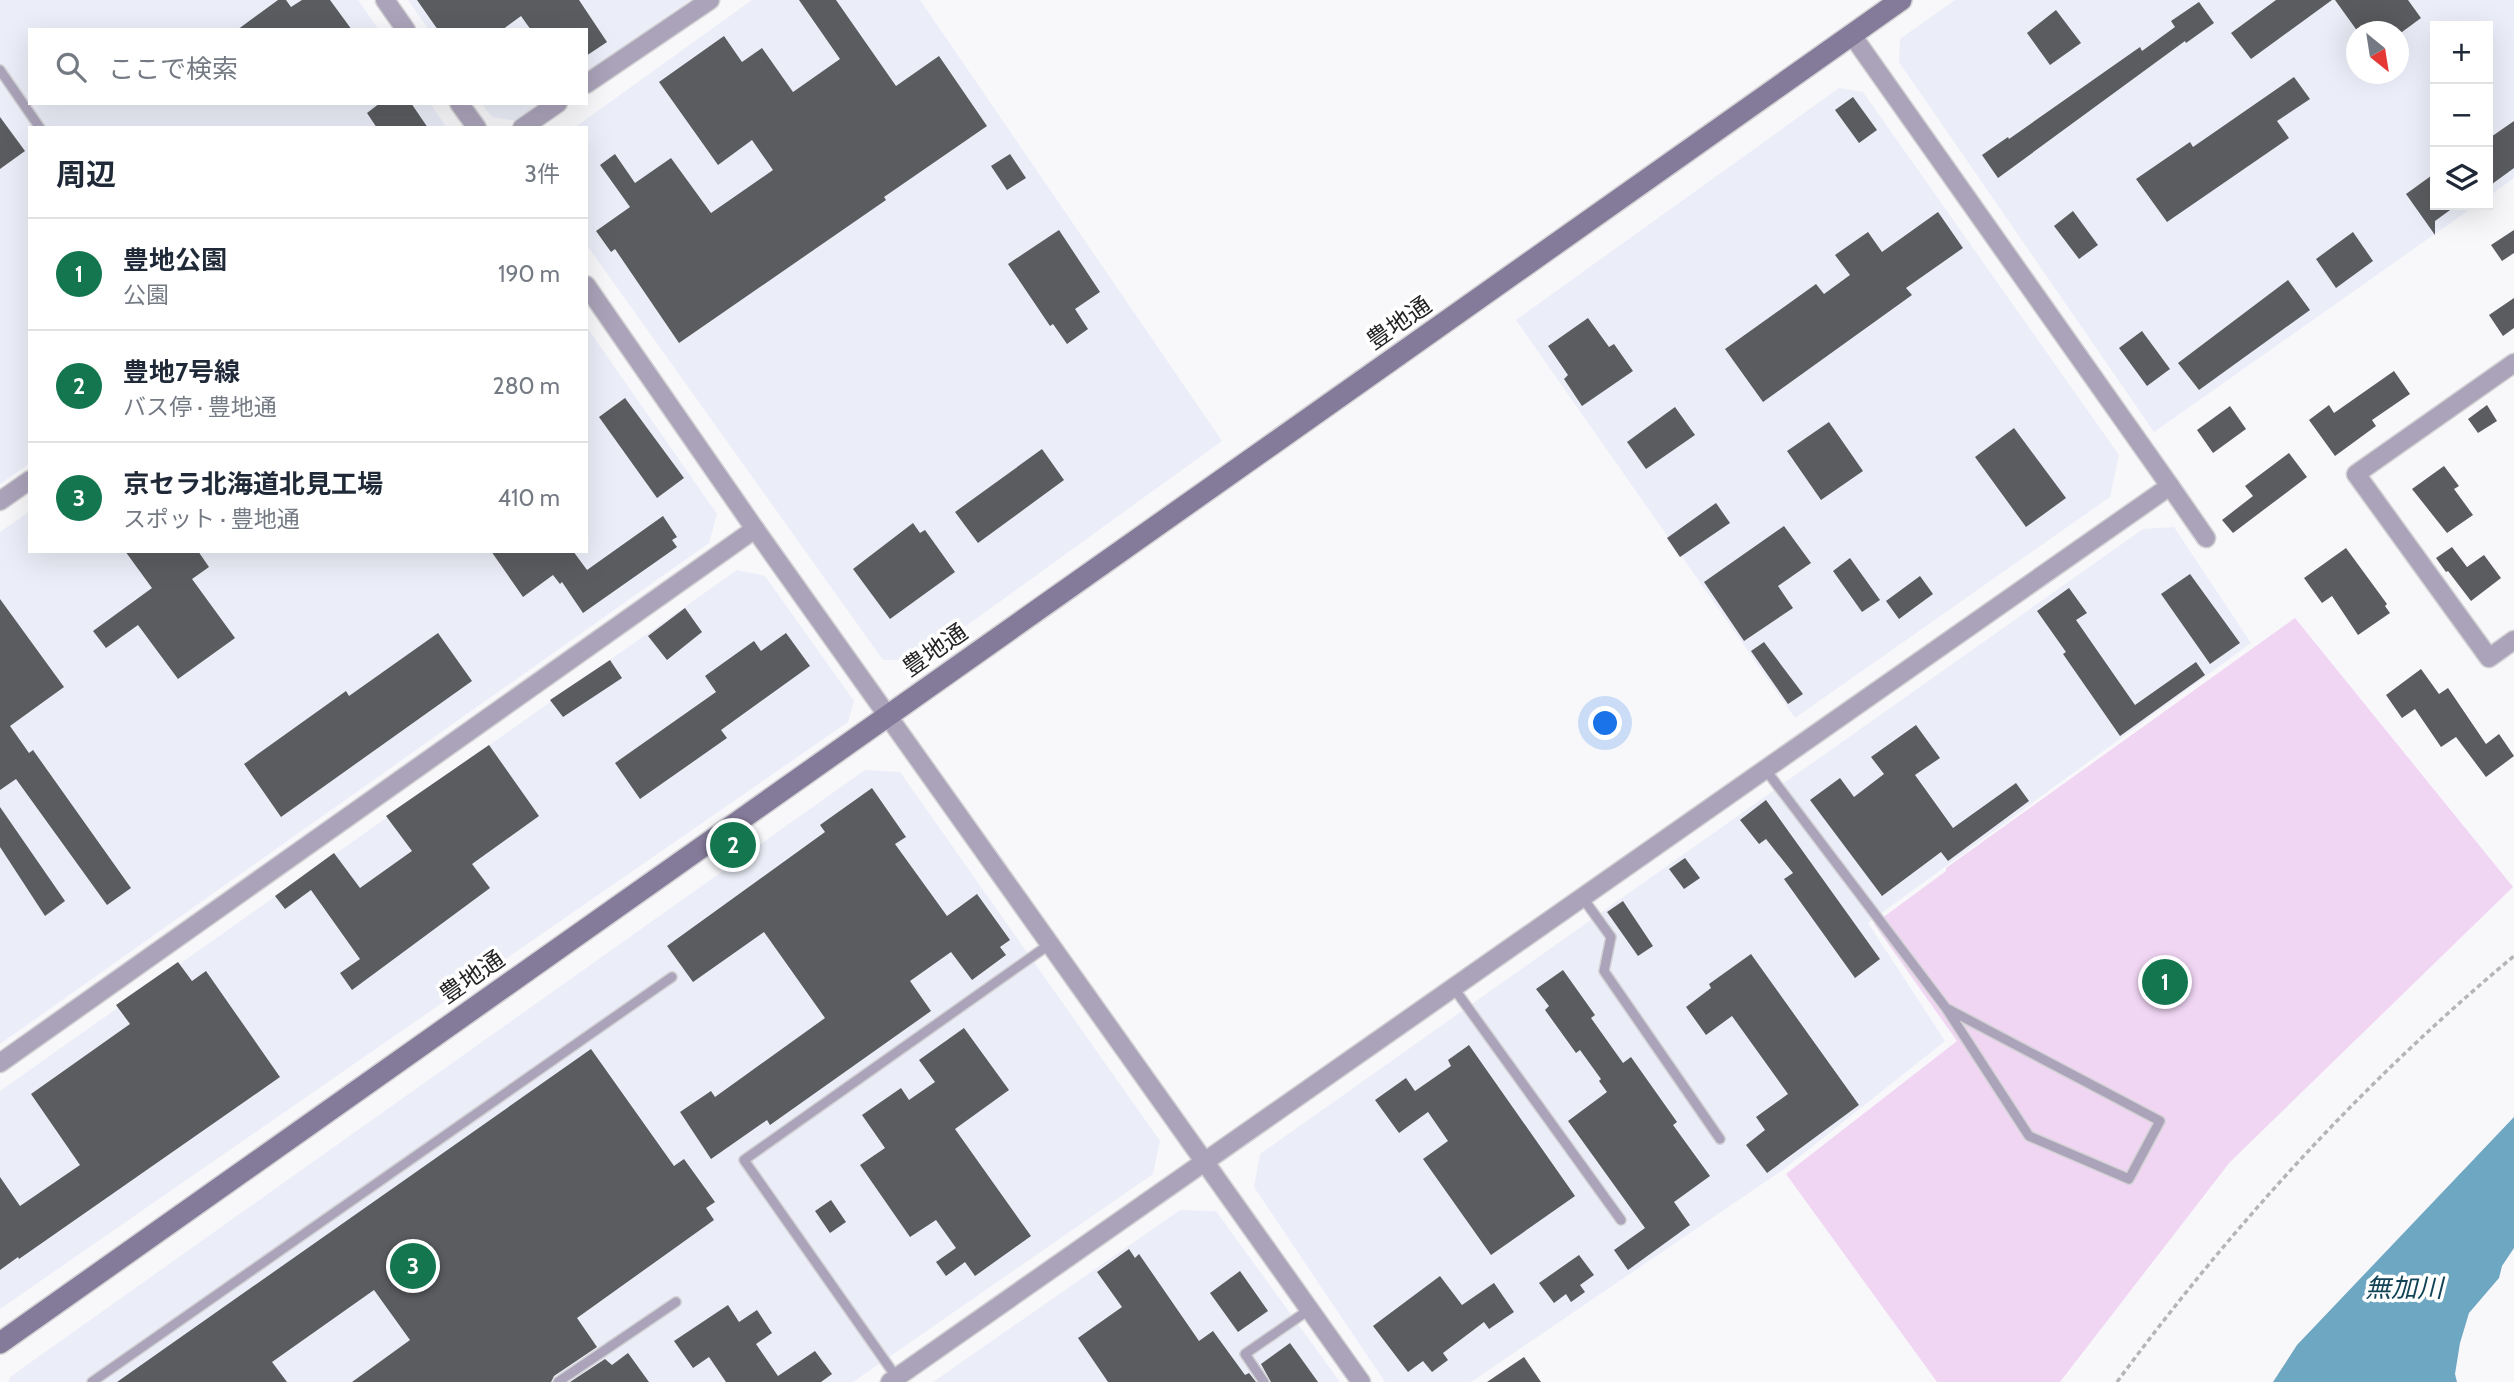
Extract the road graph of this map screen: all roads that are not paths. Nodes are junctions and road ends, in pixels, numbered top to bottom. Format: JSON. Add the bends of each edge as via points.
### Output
{"nodes":[{"id":1,"x":385,"y":0,"type":"edge"},
{"id":2,"x":710,"y":0,"type":"edge"},
{"id":3,"x":1901,"y":0,"type":"edge"},
{"id":4,"x":405,"y":28,"type":"edge"},
{"id":5,"x":1852,"y":35,"type":"junction"},
{"id":6,"x":0,"y":70,"type":"edge"},
{"id":7,"x":588,"y":83,"type":"edge"},
{"id":8,"x":460,"y":105,"type":"edge"},
{"id":9,"x":555,"y":105,"type":"edge"},
{"id":10,"x":39,"y":126,"type":"edge"},
{"id":11,"x":476,"y":126,"type":"edge"},
{"id":12,"x":525,"y":126,"type":"edge"},
{"id":13,"x":588,"y":288,"type":"edge"},
{"id":14,"x":2514,"y":363,"type":"edge"},
{"id":15,"x":28,"y":481,"type":"edge"},
{"id":16,"x":2170,"y":486,"type":"junction"},
{"id":17,"x":0,"y":501,"type":"edge"},
{"id":18,"x":755,"y":529,"type":"junction"},
{"id":19,"x":2206,"y":538,"type":"dead end"},
{"id":20,"x":2514,"y":640,"type":"edge"},
{"id":21,"x":888,"y":716,"type":"junction"},
{"id":22,"x":1765,"y":769,"type":"junction"},
{"id":23,"x":1582,"y":897,"type":"junction"},
{"id":24,"x":1051,"y":944,"type":"junction"},
{"id":25,"x":673,"y":977,"type":"dead end"},
{"id":26,"x":1453,"y":987,"type":"junction"},
{"id":27,"x":1946,"y":1008,"type":"junction"},
{"id":28,"x":0,"y":1063,"type":"edge"},
{"id":29,"x":1720,"y":1139,"type":"dead end"},
{"id":30,"x":1205,"y":1161,"type":"junction"},
{"id":31,"x":1621,"y":1220,"type":"dead end"},
{"id":32,"x":676,"y":1301,"type":"dead end"},
{"id":33,"x":1310,"y":1309,"type":"junction"},
{"id":34,"x":0,"y":1343,"type":"edge"},
{"id":35,"x":894,"y":1380,"type":"edge"},
{"id":36,"x":92,"y":1382,"type":"edge"},
{"id":37,"x":558,"y":1382,"type":"edge"},
{"id":38,"x":1264,"y":1382,"type":"edge"},
{"id":39,"x":1362,"y":1382,"type":"edge"}],
"edges":[{"from":1,"to":4,"type":"street"},
{"from":2,"to":7,"type":"street"},
{"from":3,"to":5,"type":"main road","name":"豊地通"},
{"from":5,"to":16,"type":"street"},
{"from":5,"to":21,"type":"main road","name":"豊地通"},
{"from":6,"to":10,"type":"lane"},
{"from":8,"to":11,"type":"street"},
{"from":9,"to":12,"type":"street"},
{"from":13,"to":18,"type":"street"},
{"from":14,"to":20,"type":"street","via":[[2357,474],[2488,658]]},
{"from":15,"to":17,"type":"street"},
{"from":16,"to":19,"type":"street"},
{"from":16,"to":22,"type":"street"},
{"from":18,"to":21,"type":"street"},
{"from":18,"to":28,"type":"street"},
{"from":21,"to":24,"type":"street"},
{"from":21,"to":34,"type":"main road","name":"豊地通"},
{"from":22,"to":23,"type":"street"},
{"from":22,"to":27,"type":"lane"},
{"from":23,"to":26,"type":"street"},
{"from":23,"to":29,"type":"lane","via":[[1611,937],[1604,971]]},
{"from":24,"to":30,"type":"street"},
{"from":24,"to":35,"type":"lane","via":[[744,1160]]},
{"from":25,"to":36,"type":"lane"},
{"from":26,"to":30,"type":"street"},
{"from":26,"to":31,"type":"lane"},
{"from":27,"to":27,"type":"lane","via":[[2160,1121],[2129,1179],[2029,1136]]},
{"from":30,"to":33,"type":"street"},
{"from":30,"to":35,"type":"street"},
{"from":32,"to":37,"type":"lane"},
{"from":33,"to":38,"type":"lane","via":[[1245,1354]]},
{"from":33,"to":39,"type":"street"}]}
